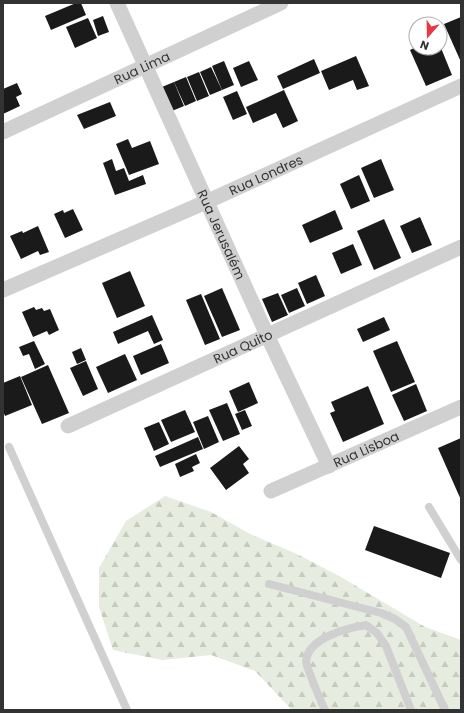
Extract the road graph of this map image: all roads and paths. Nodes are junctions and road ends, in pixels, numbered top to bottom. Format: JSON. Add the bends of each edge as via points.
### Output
{"nodes":[{"id":1,"x":117,"y":3,"type":"edge"},
{"id":2,"x":281,"y":3,"type":"edge"},
{"id":3,"x":145,"y":65,"type":"junction"},
{"id":4,"x":461,"y":86,"type":"edge"},
{"id":5,"x":3,"y":132,"type":"edge"},
{"id":6,"x":206,"y":202,"type":"junction"},
{"id":7,"x":461,"y":248,"type":"edge"},
{"id":8,"x":3,"y":290,"type":"edge"},
{"id":9,"x":267,"y":335,"type":"junction"},
{"id":10,"x":461,"y":407,"type":"edge"},
{"id":11,"x":68,"y":426,"type":"dead end"},
{"id":12,"x":9,"y":447,"type":"dead end"},
{"id":13,"x":329,"y":466,"type":"junction"},
{"id":14,"x":271,"y":491,"type":"dead end"},
{"id":15,"x":429,"y":507,"type":"dead end"},
{"id":16,"x":461,"y":560,"type":"edge"},
{"id":17,"x":269,"y":584,"type":"dead end"},
{"id":18,"x":127,"y":710,"type":"edge"},
{"id":19,"x":325,"y":710,"type":"edge"},
{"id":20,"x":411,"y":710,"type":"edge"},
{"id":21,"x":445,"y":710,"type":"edge"}],
"edges":[{"from":1,"to":3,"type":"street","name":"Rua Jerusalém"},
{"from":2,"to":3,"type":"street","name":"Rua Lima"},
{"from":3,"to":5,"type":"street","name":"Rua Lima"},
{"from":3,"to":6,"type":"street","name":"Rua Jerusalém"},
{"from":4,"to":6,"type":"street","name":"Rua Londres"},
{"from":6,"to":8,"type":"street","name":"Rua Londres"},
{"from":6,"to":9,"type":"street","name":"Rua Jerusalém"},
{"from":7,"to":9,"type":"street","name":"Rua Quito"},
{"from":9,"to":11,"type":"street","name":"Rua Quito"},
{"from":9,"to":13,"type":"street","name":"Rua Jerusalém"},
{"from":10,"to":13,"type":"street","name":"Rua Lisboa"},
{"from":12,"to":18,"type":"lane"},
{"from":13,"to":14,"type":"street","name":"Rua Lisboa"},
{"from":15,"to":16,"type":"lane"},
{"from":17,"to":21,"type":"lane","via":[[396,619],[406,627]]},
{"from":19,"to":20,"type":"lane","via":[[306,662],[309,652],[320,640],[351,627],[366,625],[377,633],[386,646]]}]}
